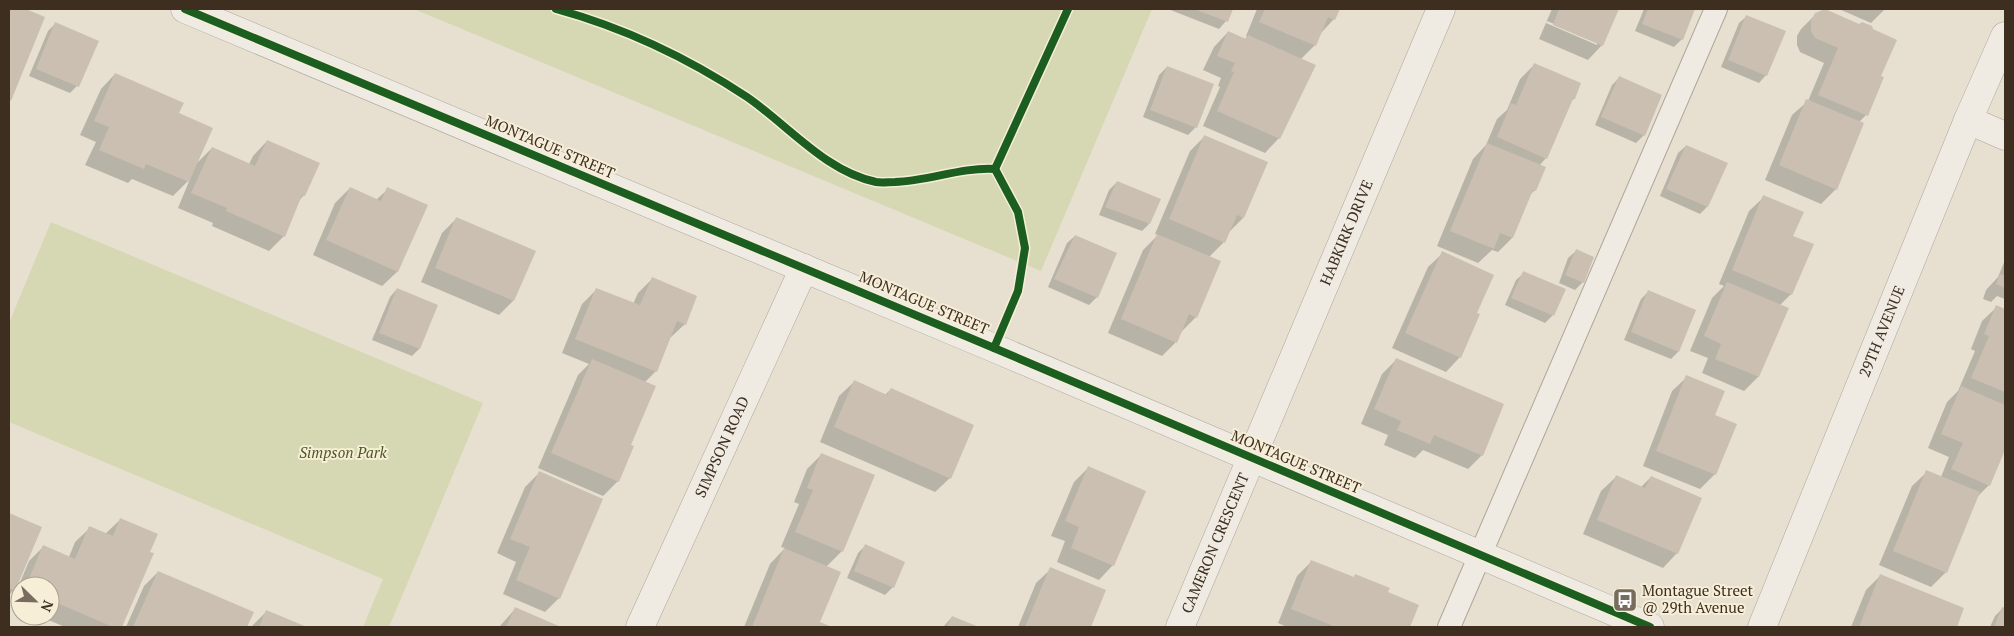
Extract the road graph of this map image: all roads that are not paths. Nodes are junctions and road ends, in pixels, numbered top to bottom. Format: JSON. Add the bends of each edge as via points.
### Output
{"nodes":[{"id":1,"x":185,"y":9,"type":"edge"},
{"id":2,"x":1441,"y":9,"type":"edge"},
{"id":3,"x":1716,"y":9,"type":"edge"},
{"id":4,"x":2005,"y":36,"type":"edge"},
{"id":5,"x":1968,"y":120,"type":"junction"},
{"id":6,"x":2005,"y":136,"type":"edge"},
{"id":7,"x":804,"y":268,"type":"junction"},
{"id":8,"x":1252,"y":458,"type":"junction"},
{"id":9,"x":1480,"y":555,"type":"junction"},
{"id":10,"x":640,"y":627,"type":"edge"},
{"id":11,"x":1180,"y":627,"type":"edge"},
{"id":12,"x":1449,"y":627,"type":"edge"},
{"id":13,"x":1650,"y":627,"type":"edge"},
{"id":14,"x":1762,"y":627,"type":"edge"}],
"edges":[{"from":1,"to":7,"type":"street","name":"MONTAGUE STREET"},
{"from":2,"to":8,"type":"street","name":"HABKIRK DRIVE"},
{"from":3,"to":9,"type":"lane"},
{"from":4,"to":5,"type":"street","name":"29TH AVENUE"},
{"from":5,"to":6,"type":"street"},
{"from":5,"to":14,"type":"street","name":"29TH AVENUE"},
{"from":7,"to":8,"type":"street","name":"MONTAGUE STREET"},
{"from":7,"to":10,"type":"street","name":"SIMPSON ROAD"},
{"from":8,"to":9,"type":"street","name":"MONTAGUE STREET"},
{"from":8,"to":11,"type":"street","name":"CAMERON CRESCENT"},
{"from":9,"to":12,"type":"lane"},
{"from":9,"to":13,"type":"street","name":"MONTAGUE STREET"}]}
